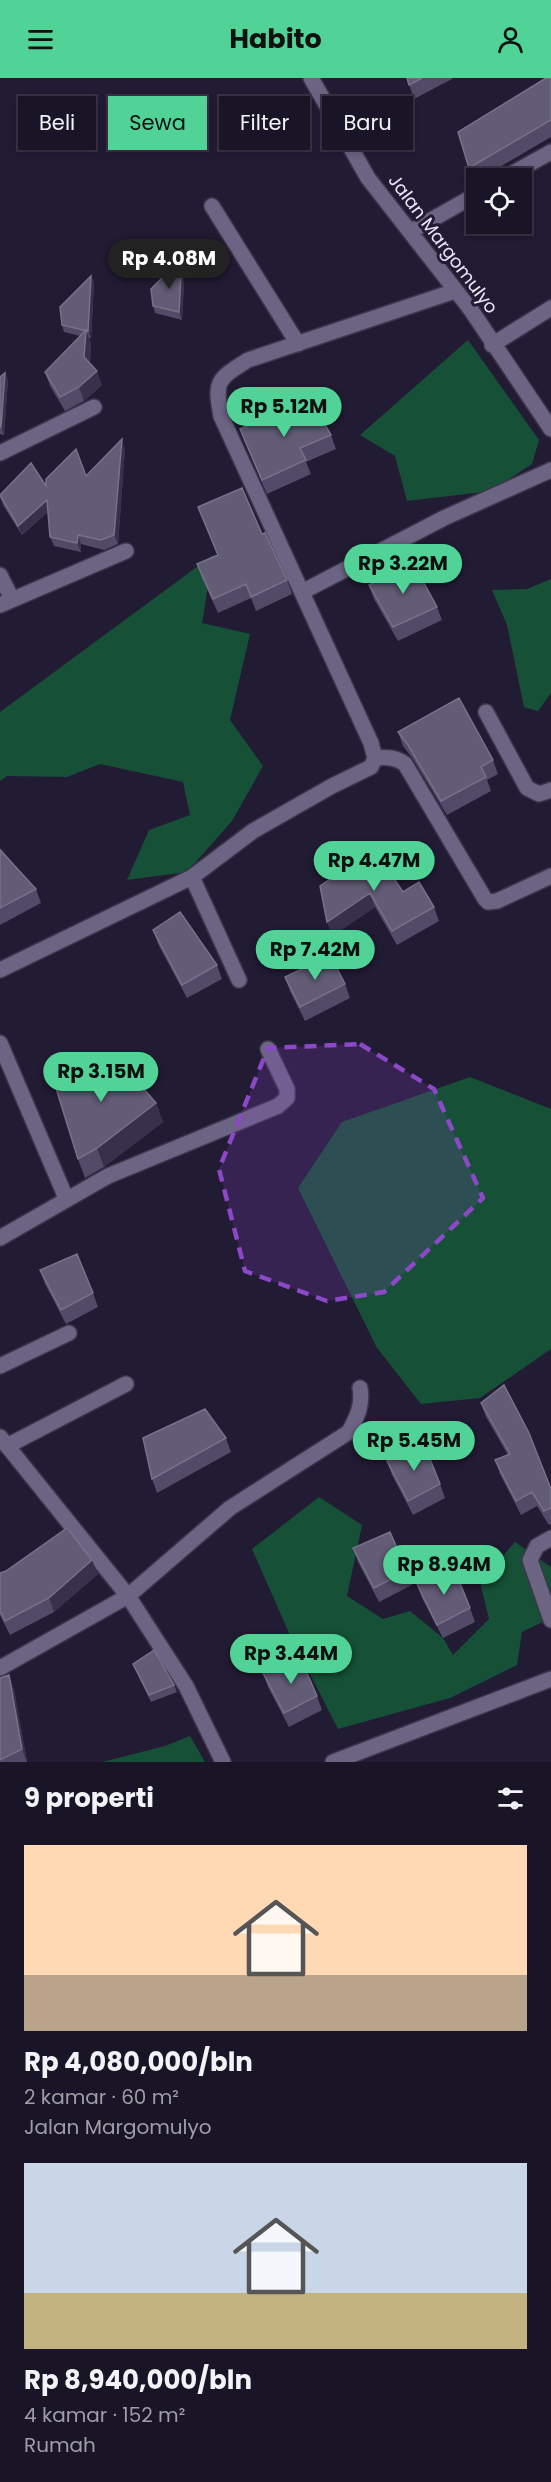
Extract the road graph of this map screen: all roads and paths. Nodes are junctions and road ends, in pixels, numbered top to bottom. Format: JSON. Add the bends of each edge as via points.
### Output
{"nodes":[{"id":1,"x":312,"y":78,"type":"edge"},
{"id":2,"x":551,"y":152,"type":"edge"},
{"id":3,"x":522,"y":168,"type":"edge"},
{"id":4,"x":466,"y":200,"type":"edge"},
{"id":5,"x":212,"y":206,"type":"dead end"},
{"id":6,"x":410,"y":232,"type":"junction"},
{"id":7,"x":455,"y":291,"type":"junction"},
{"id":8,"x":551,"y":308,"type":"edge"},
{"id":9,"x":298,"y":344,"type":"junction"},
{"id":10,"x":492,"y":345,"type":"junction"},
{"id":11,"x":94,"y":408,"type":"dead end"},
{"id":12,"x":551,"y":429,"type":"edge"},
{"id":13,"x":0,"y":453,"type":"edge"},
{"id":14,"x":551,"y":470,"type":"edge"},
{"id":15,"x":126,"y":551,"type":"dead end"},
{"id":16,"x":0,"y":574,"type":"edge"},
{"id":17,"x":302,"y":592,"type":"junction"},
{"id":18,"x":6,"y":602,"type":"edge"},
{"id":19,"x":486,"y":712,"type":"dead end"},
{"id":20,"x":375,"y":758,"type":"junction"},
{"id":21,"x":551,"y":790,"type":"edge"},
{"id":22,"x":551,"y":876,"type":"edge"},
{"id":23,"x":192,"y":877,"type":"junction"},
{"id":24,"x":0,"y":970,"type":"edge"},
{"id":25,"x":239,"y":980,"type":"dead end"},
{"id":26,"x":1,"y":1048,"type":"edge"},
{"id":27,"x":268,"y":1049,"type":"dead end"},
{"id":28,"x":66,"y":1198,"type":"junction"},
{"id":29,"x":0,"y":1238,"type":"edge"},
{"id":30,"x":69,"y":1333,"type":"dead end"},
{"id":31,"x":0,"y":1366,"type":"edge"},
{"id":32,"x":126,"y":1384,"type":"dead end"},
{"id":33,"x":360,"y":1388,"type":"dead end"},
{"id":34,"x":3,"y":1442,"type":"edge"},
{"id":35,"x":551,"y":1538,"type":"edge"},
{"id":36,"x":128,"y":1596,"type":"junction"},
{"id":37,"x":551,"y":1620,"type":"edge"},
{"id":38,"x":0,"y":1668,"type":"edge"},
{"id":39,"x":551,"y":1679,"type":"edge"},
{"id":40,"x":223,"y":1762,"type":"edge"},
{"id":41,"x":333,"y":1762,"type":"edge"}],
"edges":[{"from":1,"to":6,"type":"street","name":"Jalan Margomulyo","via":[[369,178]]},
{"from":2,"to":3,"type":"street"},
{"from":4,"to":6,"type":"street"},
{"from":5,"to":9,"type":"street"},
{"from":6,"to":7,"type":"street","name":"Jalan Margomulyo"},
{"from":7,"to":9,"type":"street"},
{"from":7,"to":10,"type":"street","name":"Jalan Margomulyo"},
{"from":8,"to":10,"type":"street"},
{"from":9,"to":17,"type":"street","via":[[248,360],[226,374],[219,381],[217,396],[221,416]]},
{"from":10,"to":12,"type":"street","name":"Jalan Margomulyo"},
{"from":11,"to":13,"type":"street"},
{"from":14,"to":17,"type":"street","via":[[444,518]]},
{"from":15,"to":18,"type":"street"},
{"from":16,"to":18,"type":"street"},
{"from":17,"to":20,"type":"street"},
{"from":19,"to":21,"type":"street","via":[[527,788],[539,794]]},
{"from":20,"to":22,"type":"street","via":[[387,757],[405,764],[488,902]]},
{"from":20,"to":23,"type":"street","via":[[371,767],[253,831]]},
{"from":23,"to":24,"type":"street"},
{"from":23,"to":25,"type":"street"},
{"from":26,"to":28,"type":"street"},
{"from":27,"to":28,"type":"street","via":[[287,1089],[287,1098],[278,1106],[108,1176]]},
{"from":28,"to":29,"type":"street"},
{"from":30,"to":31,"type":"street"},
{"from":32,"to":34,"type":"street"},
{"from":33,"to":36,"type":"street","via":[[363,1401],[349,1431],[230,1508]]},
{"from":34,"to":36,"type":"street"},
{"from":35,"to":37,"type":"street","via":[[537,1546],[530,1560]]},
{"from":36,"to":38,"type":"street"},
{"from":36,"to":40,"type":"street","via":[[186,1686]]},
{"from":39,"to":41,"type":"street"}]}
